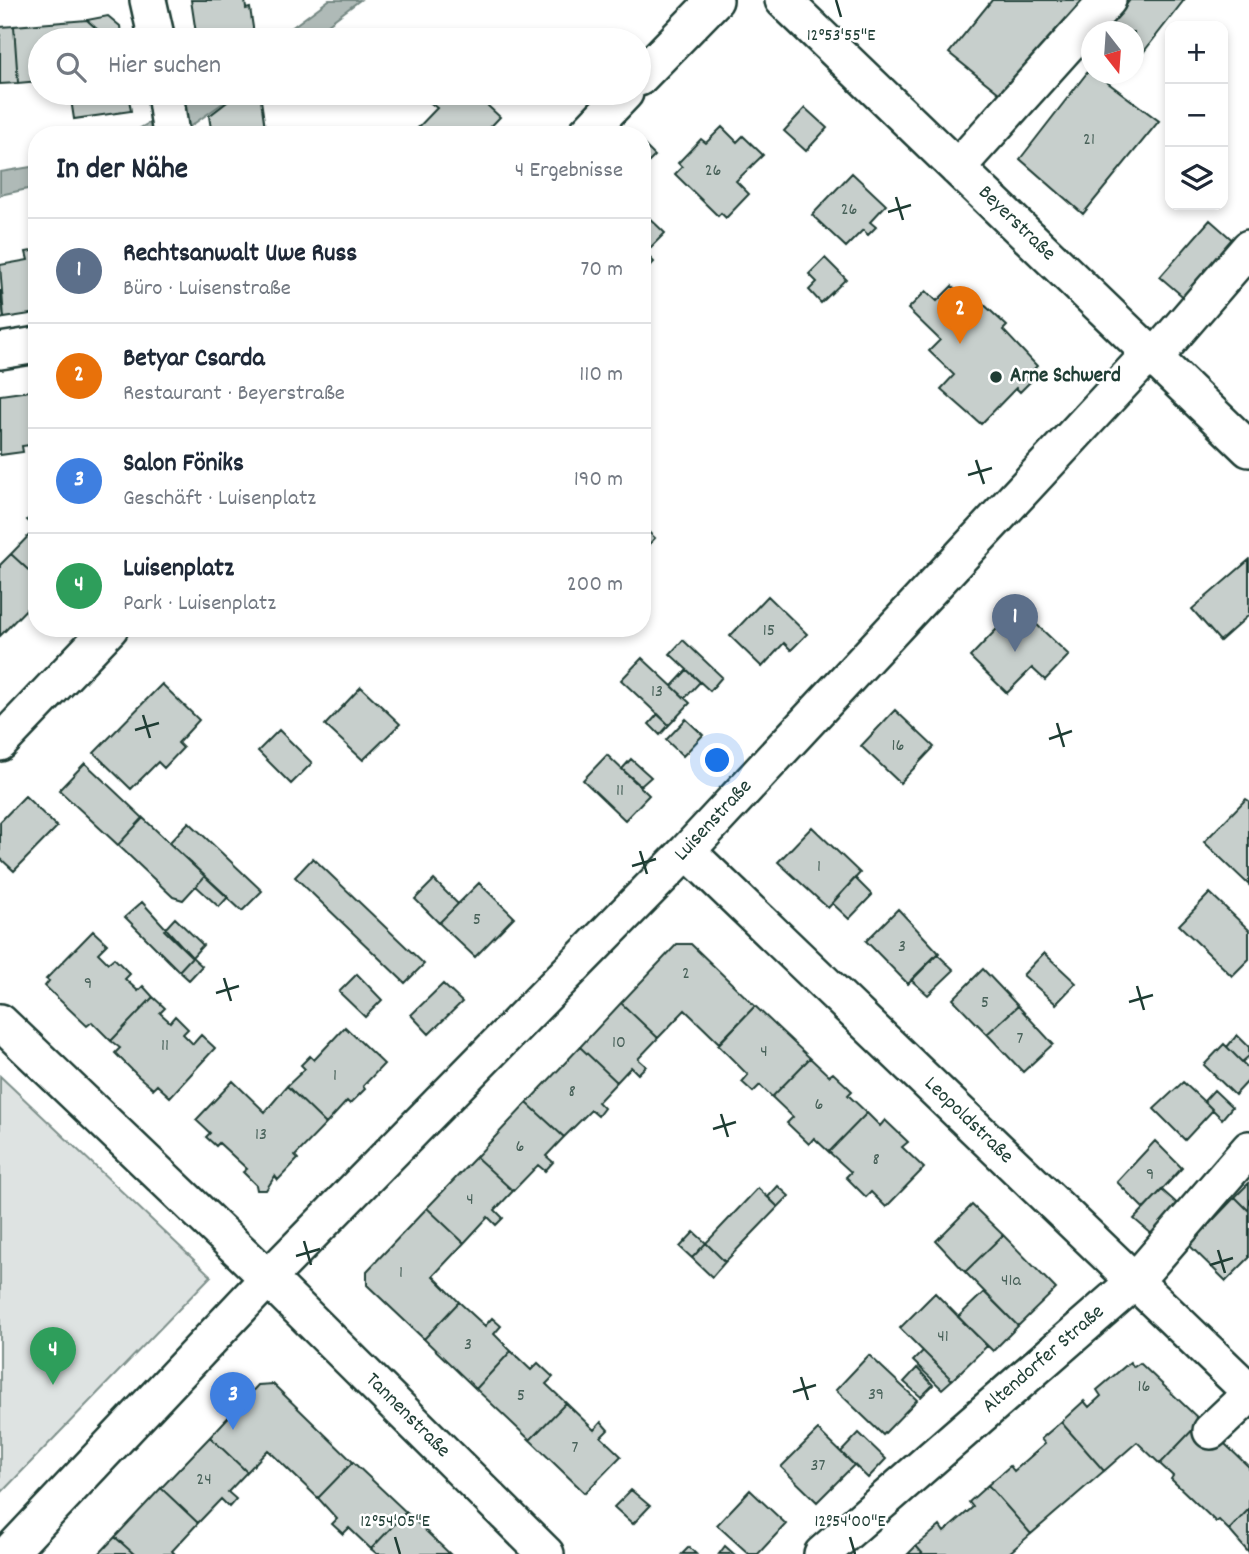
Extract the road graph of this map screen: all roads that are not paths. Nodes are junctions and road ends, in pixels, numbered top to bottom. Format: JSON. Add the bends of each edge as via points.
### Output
{"nodes":[{"id":1,"x":148,"y":0,"type":"edge"},
{"id":2,"x":715,"y":0,"type":"edge"},
{"id":3,"x":783,"y":0,"type":"edge"},
{"id":4,"x":1108,"y":0,"type":"edge"},
{"id":5,"x":154,"y":28,"type":"edge"},
{"id":6,"x":651,"y":66,"type":"edge"},
{"id":7,"x":614,"y":105,"type":"edge"},
{"id":8,"x":594,"y":126,"type":"edge"},
{"id":9,"x":957,"y":168,"type":"junction"},
{"id":10,"x":1249,"y":248,"type":"edge"},
{"id":11,"x":28,"y":346,"type":"edge"},
{"id":12,"x":0,"y":351,"type":"edge"},
{"id":13,"x":1152,"y":355,"type":"junction"},
{"id":14,"x":1249,"y":449,"type":"edge"},
{"id":15,"x":101,"y":637,"type":"edge"},
{"id":16,"x":0,"y":743,"type":"edge"},
{"id":17,"x":687,"y":850,"type":"junction"},
{"id":18,"x":0,"y":1022,"type":"edge"},
{"id":19,"x":1249,"y":1149,"type":"edge"},
{"id":20,"x":268,"y":1278,"type":"junction"},
{"id":21,"x":1134,"y":1282,"type":"junction"},
{"id":22,"x":1249,"y":1393,"type":"edge"},
{"id":23,"x":1211,"y":1431,"type":"dead end"},
{"id":24,"x":8,"y":1554,"type":"edge"},
{"id":25,"x":547,"y":1554,"type":"edge"},
{"id":26,"x":822,"y":1554,"type":"edge"}],
"edges":[{"from":1,"to":5,"type":"street"},
{"from":2,"to":6,"type":"street"},
{"from":3,"to":9,"type":"street","name":"Beyerstraße"},
{"from":4,"to":9,"type":"street"},
{"from":7,"to":8,"type":"street"},
{"from":9,"to":13,"type":"street","name":"Beyerstraße"},
{"from":10,"to":13,"type":"street","name":"Luisenstraße"},
{"from":11,"to":12,"type":"street"},
{"from":13,"to":14,"type":"street","name":"Beyerstraße"},
{"from":13,"to":17,"type":"street","name":"Luisenstraße"},
{"from":15,"to":16,"type":"street"},
{"from":17,"to":20,"type":"street","name":"Luisenstraße"},
{"from":17,"to":21,"type":"street","name":"Leopoldstraße"},
{"from":18,"to":20,"type":"street","name":"Tannenstraße"},
{"from":19,"to":21,"type":"street","name":"Altendorfer Straße"},
{"from":20,"to":24,"type":"street","name":"Luisenstraße"},
{"from":20,"to":25,"type":"street","name":"Tannenstraße"},
{"from":21,"to":22,"type":"street","name":"Leopoldstraße"},
{"from":21,"to":26,"type":"street","name":"Altendorfer Straße"},
{"from":22,"to":23,"type":"street"}]}
